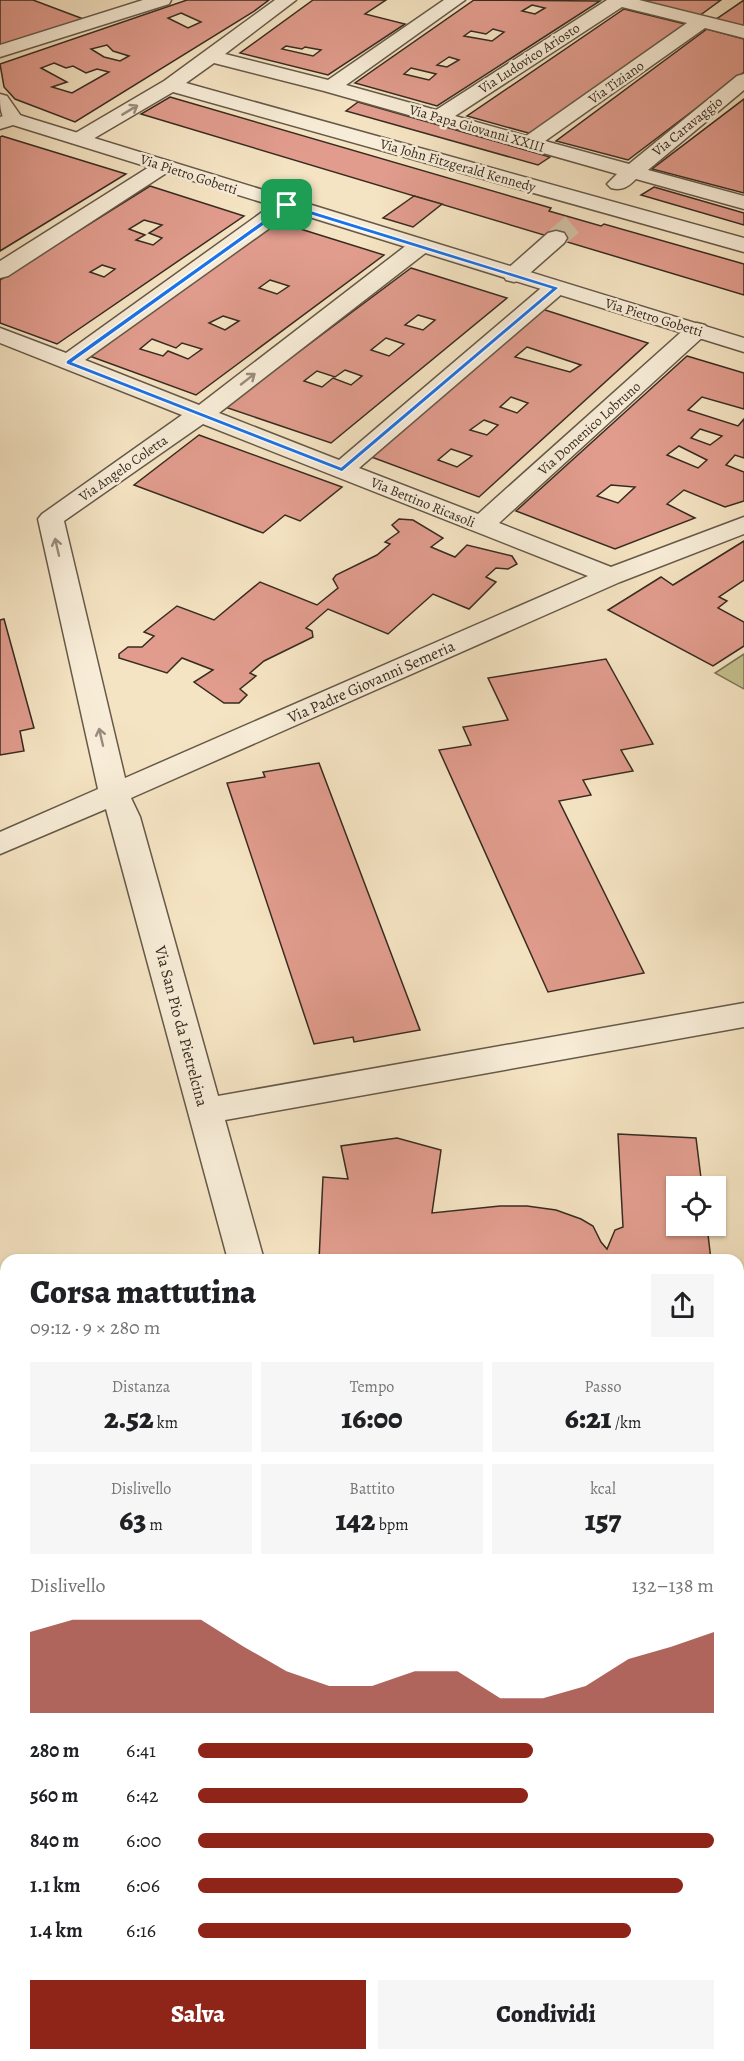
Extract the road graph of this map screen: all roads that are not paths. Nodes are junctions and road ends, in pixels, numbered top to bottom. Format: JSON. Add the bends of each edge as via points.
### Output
{"nodes":[{"id":1,"x":162,"y":0,"type":"edge"},
{"id":2,"x":287,"y":0,"type":"edge"},
{"id":3,"x":456,"y":0,"type":"edge"},
{"id":4,"x":619,"y":0,"type":"edge"},
{"id":5,"x":702,"y":21,"type":"junction"},
{"id":6,"x":744,"y":32,"type":"edge"},
{"id":7,"x":0,"y":51,"type":"edge"},
{"id":8,"x":210,"y":56,"type":"junction"},
{"id":9,"x":744,"y":80,"type":"edge"},
{"id":10,"x":171,"y":85,"type":"junction"},
{"id":11,"x":331,"y":87,"type":"junction"},
{"id":12,"x":0,"y":100,"type":"edge"},
{"id":13,"x":439,"y":117,"type":"junction"},
{"id":14,"x":7,"y":121,"type":"edge"},
{"id":15,"x":79,"y":139,"type":"junction"},
{"id":16,"x":530,"y":143,"type":"junction"},
{"id":17,"x":164,"y":166,"type":"junction"},
{"id":18,"x":630,"y":172,"type":"junction"},
{"id":19,"x":596,"y":203,"type":"junction"},
{"id":20,"x":744,"y":203,"type":"edge"},
{"id":21,"x":287,"y":205,"type":"junction"},
{"id":22,"x":579,"y":219,"type":"tunnel mouth"},
{"id":23,"x":556,"y":238,"type":"tunnel mouth"},
{"id":24,"x":744,"y":245,"type":"edge"},
{"id":25,"x":420,"y":246,"type":"junction"},
{"id":26,"x":0,"y":271,"type":"edge"},
{"id":27,"x":514,"y":275,"type":"junction"},
{"id":28,"x":555,"y":288,"type":"junction"},
{"id":29,"x":697,"y":330,"type":"junction"},
{"id":30,"x":0,"y":335,"type":"edge"},
{"id":31,"x":744,"y":345,"type":"edge"},
{"id":32,"x":68,"y":362,"type":"junction"},
{"id":33,"x":201,"y":415,"type":"junction"},
{"id":34,"x":342,"y":470,"type":"junction"},
{"id":35,"x":481,"y":525,"type":"junction"},
{"id":36,"x":744,"y":525,"type":"edge"},
{"id":37,"x":611,"y":576,"type":"junction"},
{"id":38,"x":114,"y":794,"type":"junction"},
{"id":39,"x":0,"y":844,"type":"edge"},
{"id":40,"x":744,"y":1015,"type":"edge"},
{"id":41,"x":205,"y":1111,"type":"junction"},
{"id":42,"x":244,"y":1254,"type":"edge"}],
"edges":[{"from":1,"to":7,"type":"street"},
{"from":2,"to":8,"type":"street"},
{"from":3,"to":11,"type":"street"},
{"from":4,"to":5,"type":"street"},
{"from":4,"to":13,"type":"street","name":"Via Ludovico Ariosto"},
{"from":5,"to":6,"type":"street"},
{"from":5,"to":16,"type":"street","name":"Via Tiziano"},
{"from":8,"to":10,"type":"street"},
{"from":8,"to":11,"type":"street","name":"Via Papa Giovanni XXIII"},
{"from":9,"to":18,"type":"street","name":"Via Caravaggio"},
{"from":15,"to":10,"type":"street","one_way":true},
{"from":10,"to":19,"type":"street","name":"Via John Fitzgerald Kennedy"},
{"from":11,"to":13,"type":"street","name":"Via Papa Giovanni XXIII"},
{"from":12,"to":14,"type":"street"},
{"from":13,"to":16,"type":"street","name":"Via Papa Giovanni XXIII"},
{"from":14,"to":15,"type":"street","name":"Via Pietro Gobetti"},
{"from":15,"to":17,"type":"street","name":"Via Pietro Gobetti"},
{"from":16,"to":18,"type":"street","name":"Via Papa Giovanni XXIII"},
{"from":17,"to":21,"type":"street","name":"Via Pietro Gobetti"},
{"from":17,"to":26,"type":"street"},
{"from":18,"to":19,"type":"street","name":"Via Caravaggio"},
{"from":18,"to":20,"type":"street","name":"Via Papa Giovanni XXIII"},
{"from":19,"to":22,"type":"street","name":"Via Caravaggio"},
{"from":19,"to":24,"type":"street","name":"Via John Fitzgerald Kennedy"},
{"from":21,"to":25,"type":"street","name":"Via Pietro Gobetti"},
{"from":21,"to":32,"type":"street"},
{"from":23,"to":27,"type":"street"},
{"from":25,"to":27,"type":"street","name":"Via Pietro Gobetti"},
{"from":33,"to":25,"type":"street","name":"Via Angelo Coletta","one_way":true},
{"from":27,"to":28,"type":"street","name":"Via Pietro Gobetti"},
{"from":28,"to":29,"type":"street","name":"Via Pietro Gobetti"},
{"from":28,"to":34,"type":"street"},
{"from":29,"to":31,"type":"street","name":"Via Pietro Gobetti"},
{"from":29,"to":35,"type":"street","name":"Via Domenico Lobruno"},
{"from":30,"to":32,"type":"street","name":"Via Bettino Ricasoli"},
{"from":32,"to":33,"type":"street","name":"Via Bettino Ricasoli"},
{"from":33,"to":34,"type":"street","name":"Via Bettino Ricasoli"},
{"from":38,"to":33,"type":"street","name":"Via Angelo Coletta","one_way":true,"via":[[51,519]]},
{"from":34,"to":35,"type":"street","name":"Via Bettino Ricasoli"},
{"from":35,"to":37,"type":"street","name":"Via Bettino Ricasoli"},
{"from":36,"to":37,"type":"street","name":"Via Padre Giovanni Semeria"},
{"from":37,"to":38,"type":"street","name":"Via Padre Giovanni Semeria"},
{"from":38,"to":39,"type":"street","name":"Via Padre Giovanni Semeria"},
{"from":38,"to":41,"type":"street","name":"Via San Pio da Pietrelcina","via":[[125,817]]},
{"from":40,"to":41,"type":"street"},
{"from":41,"to":42,"type":"street","name":"Via San Pio da Pietrelcina"}]}
